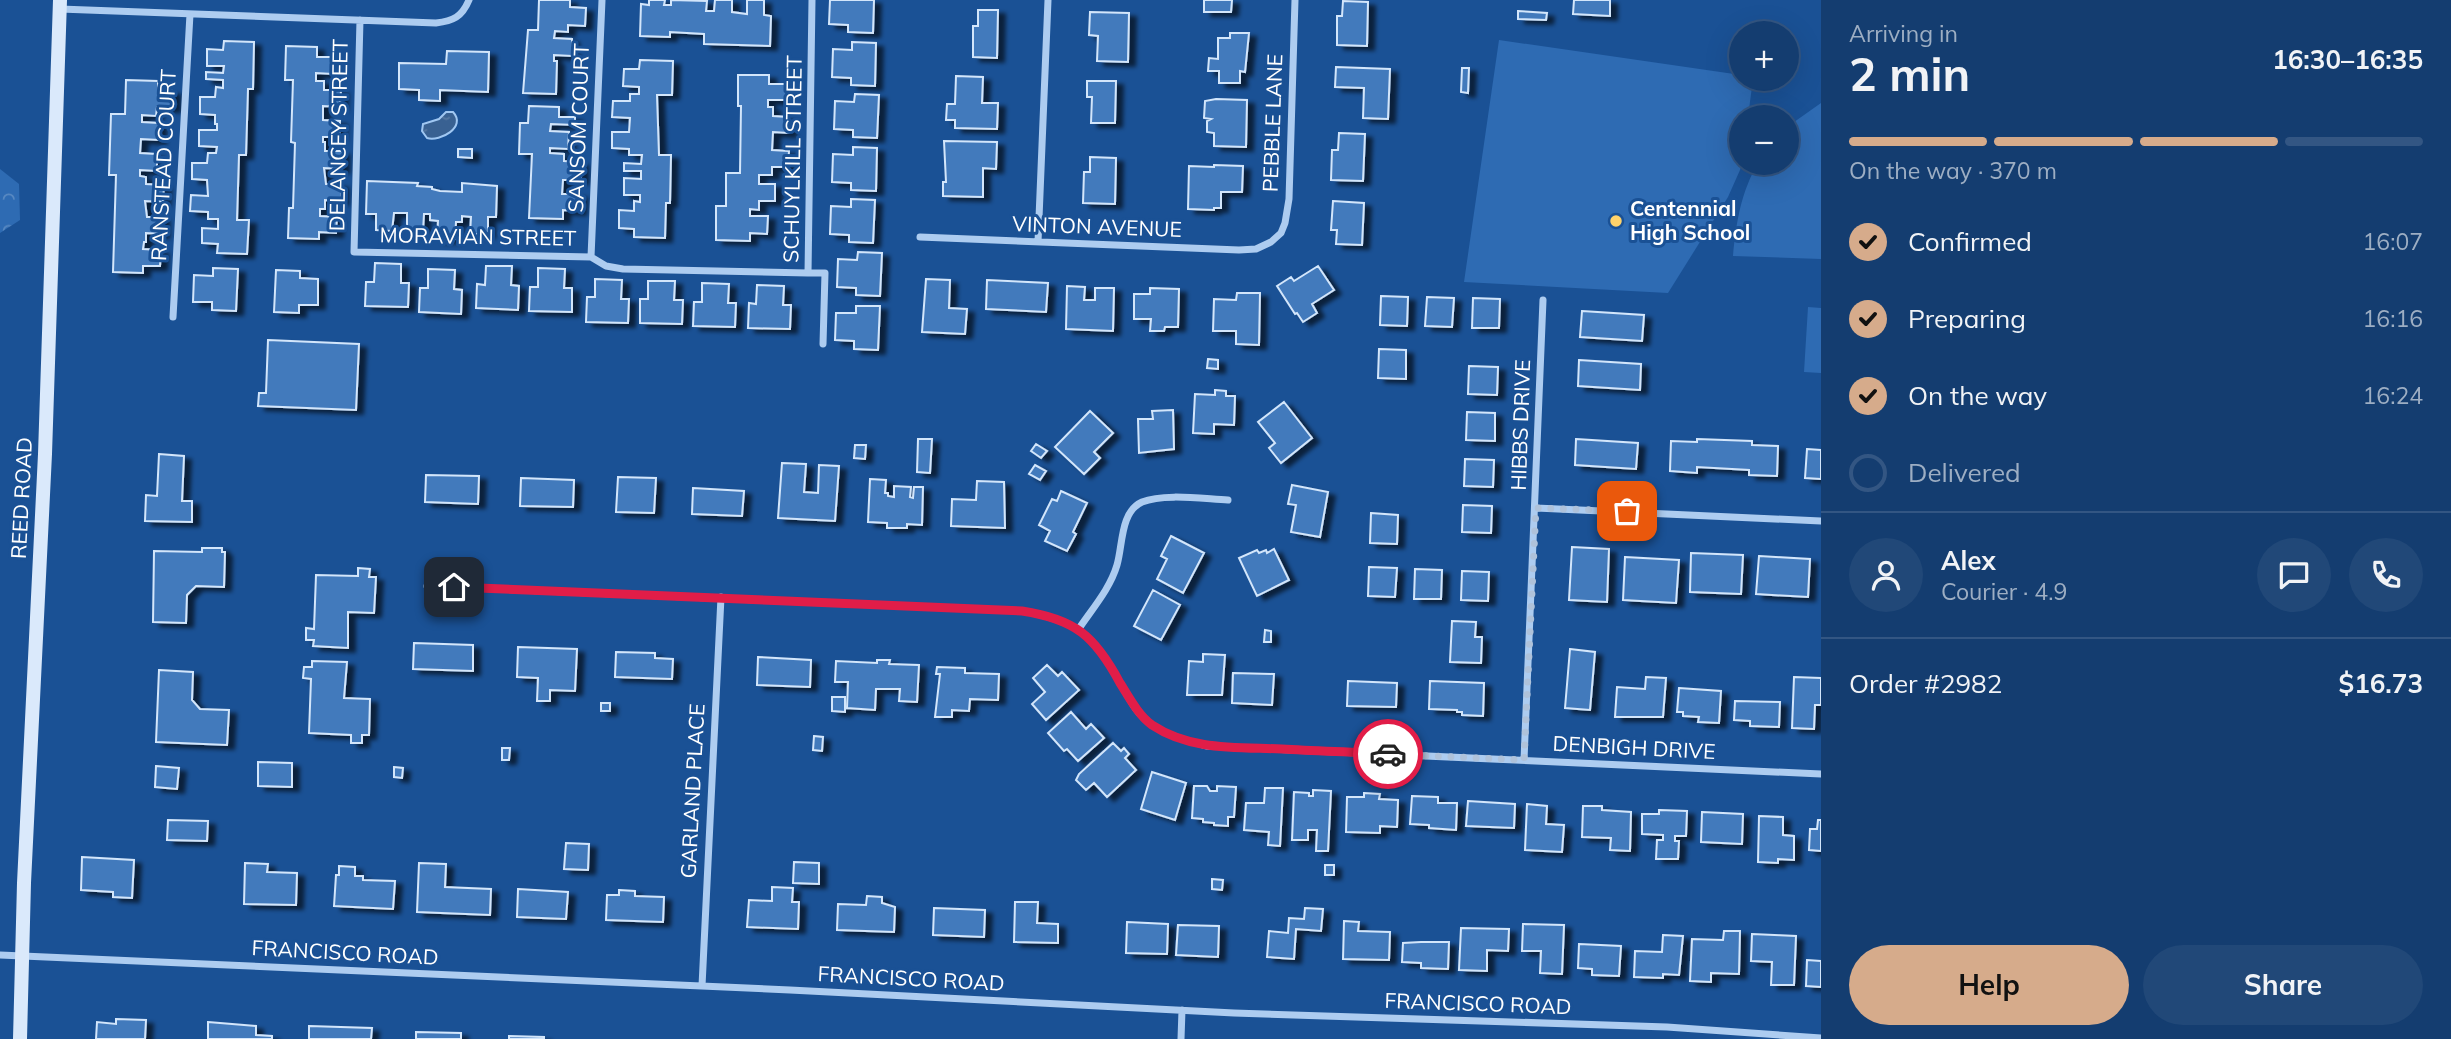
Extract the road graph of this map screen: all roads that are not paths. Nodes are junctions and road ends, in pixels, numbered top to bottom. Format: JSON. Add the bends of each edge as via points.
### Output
{"nodes":[{"id":1,"x":469,"y":0,"type":"edge"},
{"id":2,"x":602,"y":0,"type":"edge"},
{"id":3,"x":813,"y":0,"type":"edge"},
{"id":4,"x":1048,"y":0,"type":"edge"},
{"id":5,"x":1295,"y":0,"type":"edge"},
{"id":6,"x":60,"y":4,"type":"edge"},
{"id":7,"x":190,"y":14,"type":"junction"},
{"id":8,"x":360,"y":20,"type":"junction"},
{"id":9,"x":920,"y":237,"type":"dead end"},
{"id":10,"x":1038,"y":242,"type":"junction"},
{"id":11,"x":1272,"y":242,"type":"joint"},
{"id":12,"x":354,"y":252,"type":"joint"},
{"id":13,"x":591,"y":257,"type":"junction"},
{"id":14,"x":808,"y":273,"type":"junction"},
{"id":15,"x":1543,"y":300,"type":"dead end"},
{"id":16,"x":173,"y":317,"type":"dead end"},
{"id":17,"x":823,"y":344,"type":"dead end"},
{"id":18,"x":1228,"y":500,"type":"dead end"},
{"id":19,"x":1536,"y":508,"type":"junction"},
{"id":20,"x":1821,"y":521,"type":"edge"},
{"id":21,"x":427,"y":586,"type":"dead end"},
{"id":22,"x":721,"y":597,"type":"junction"},
{"id":23,"x":1079,"y":630,"type":"junction"},
{"id":24,"x":1524,"y":760,"type":"junction"},
{"id":25,"x":1821,"y":774,"type":"edge"},
{"id":26,"x":0,"y":956,"type":"edge"},
{"id":27,"x":21,"y":956,"type":"junction"},
{"id":28,"x":702,"y":986,"type":"junction"},
{"id":29,"x":1182,"y":1010,"type":"junction"},
{"id":30,"x":1821,"y":1038,"type":"edge"},
{"id":31,"x":20,"y":1039,"type":"edge"},
{"id":32,"x":1181,"y":1039,"type":"edge"}],
"edges":[{"from":1,"to":8,"type":"street","via":[[464,12],[451,22]]},
{"from":2,"to":13,"type":"street","name":"SANSOM COURT"},
{"from":3,"to":14,"type":"street","name":"SCHUYLKILL STREET"},
{"from":4,"to":10,"type":"street"},
{"from":5,"to":11,"type":"street","name":"PEBBLE LANE","via":[[1289,199],[1281,233]]},
{"from":6,"to":7,"type":"street"},
{"from":6,"to":27,"type":"main road","name":"REED ROAD","via":[[46,454]]},
{"from":7,"to":8,"type":"street"},
{"from":7,"to":16,"type":"street","name":"RANSTEAD COURT"},
{"from":8,"to":12,"type":"street","name":"DELANCEY STREET"},
{"from":9,"to":10,"type":"street","name":"VINTON AVENUE"},
{"from":10,"to":11,"type":"street","name":"VINTON AVENUE","via":[[1239,250]]},
{"from":12,"to":13,"type":"street","name":"MORAVIAN STREET"},
{"from":13,"to":14,"type":"street","name":"MORAVIAN STREET","via":[[623,269]]},
{"from":14,"to":17,"type":"street","name":"SCHUYLKILL STREET","via":[[825,273]]},
{"from":15,"to":19,"type":"street","name":"HIBBS DRIVE"},
{"from":18,"to":23,"type":"street","via":[[1164,498],[1133,508],[1108,587]]},
{"from":19,"to":20,"type":"street"},
{"from":19,"to":24,"type":"street","name":"HIBBS DRIVE"},
{"from":21,"to":22,"type":"street"},
{"from":22,"to":23,"type":"street","via":[[1022,611],[1052,616]]},
{"from":22,"to":28,"type":"street","name":"GARLAND PLACE"},
{"from":23,"to":24,"type":"street","name":"DENBIGH DRIVE","via":[[1097,644],[1131,703],[1150,724],[1177,738],[1207,746]]},
{"from":24,"to":25,"type":"street","name":"DENBIGH DRIVE"},
{"from":26,"to":27,"type":"street","name":"FRANCISCO ROAD"},
{"from":27,"to":28,"type":"street","name":"FRANCISCO ROAD"},
{"from":27,"to":31,"type":"main road","name":"REED ROAD"},
{"from":28,"to":29,"type":"street","name":"FRANCISCO ROAD"},
{"from":29,"to":30,"type":"street","name":"FRANCISCO ROAD","via":[[1667,1027]]},
{"from":29,"to":32,"type":"street"}]}
